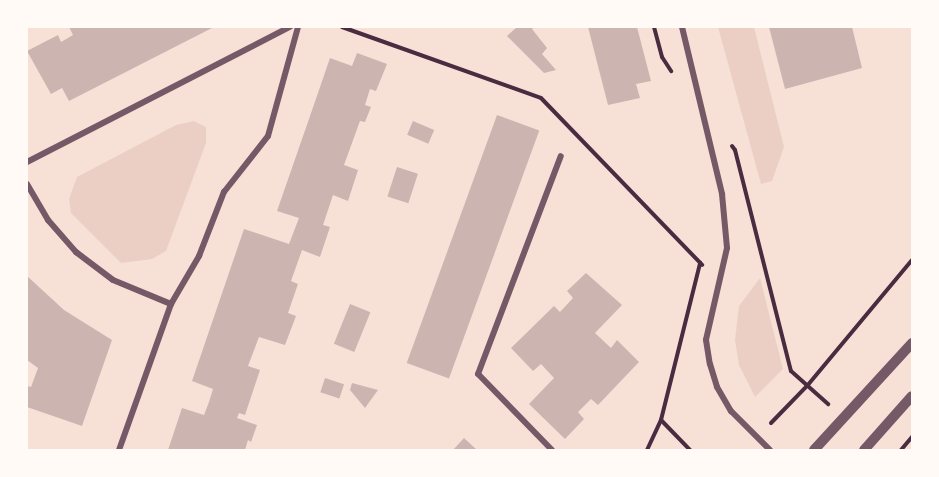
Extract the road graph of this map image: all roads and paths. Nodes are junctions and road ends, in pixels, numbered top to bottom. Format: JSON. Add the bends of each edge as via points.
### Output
{"nodes":[{"id":1,"x":290,"y":27,"type":"edge"},
{"id":2,"x":298,"y":27,"type":"edge"},
{"id":3,"x":342,"y":27,"type":"edge"},
{"id":4,"x":654,"y":27,"type":"edge"},
{"id":5,"x":682,"y":27,"type":"edge"},
{"id":6,"x":676,"y":79,"type":"dead end"},
{"id":7,"x":729,"y":143,"type":"dead end"},
{"id":8,"x":561,"y":156,"type":"dead end"},
{"id":9,"x":27,"y":162,"type":"edge"},
{"id":10,"x":27,"y":184,"type":"edge"},
{"id":11,"x":703,"y":252,"type":"dead end"},
{"id":12,"x":912,"y":260,"type":"edge"},
{"id":13,"x":700,"y":263,"type":"junction"},
{"id":14,"x":720,"y":286,"type":"junction"},
{"id":15,"x":171,"y":304,"type":"junction"},
{"id":16,"x":912,"y":342,"type":"edge"},
{"id":17,"x":807,"y":386,"type":"junction"},
{"id":18,"x":912,"y":396,"type":"edge"},
{"id":19,"x":661,"y":420,"type":"junction"},
{"id":20,"x":756,"y":437,"type":"junction"},
{"id":21,"x":912,"y":437,"type":"edge"},
{"id":22,"x":119,"y":450,"type":"edge"},
{"id":23,"x":552,"y":450,"type":"edge"},
{"id":24,"x":647,"y":450,"type":"edge"},
{"id":25,"x":690,"y":450,"type":"edge"},
{"id":26,"x":770,"y":450,"type":"edge"},
{"id":27,"x":814,"y":450,"type":"edge"},
{"id":28,"x":864,"y":450,"type":"edge"},
{"id":29,"x":901,"y":450,"type":"edge"}],
"edges":[{"from":1,"to":9,"type":"street"},
{"from":2,"to":15,"type":"street","via":[[268,136],[224,192],[199,256]]},
{"from":3,"to":13,"type":"path","via":[[541,98]]},
{"from":4,"to":6,"type":"path","via":[[662,57]]},
{"from":5,"to":14,"type":"street","via":[[722,194],[727,248]]},
{"from":7,"to":17,"type":"path","via":[[735,150],[791,370]]},
{"from":8,"to":23,"type":"street","via":[[478,374]]},
{"from":10,"to":15,"type":"street","via":[[48,220],[76,252],[113,280]]},
{"from":11,"to":13,"type":"path"},
{"from":12,"to":17,"type":"path"},
{"from":13,"to":14,"type":"path"},
{"from":13,"to":19,"type":"path"},
{"from":14,"to":20,"type":"street","via":[[706,340],[710,364],[731,411]]},
{"from":15,"to":22,"type":"street"},
{"from":16,"to":27,"type":"street"},
{"from":17,"to":20,"type":"path"},
{"from":18,"to":28,"type":"street"},
{"from":19,"to":24,"type":"path"},
{"from":19,"to":25,"type":"path"},
{"from":20,"to":26,"type":"street"},
{"from":21,"to":29,"type":"path"}]}
